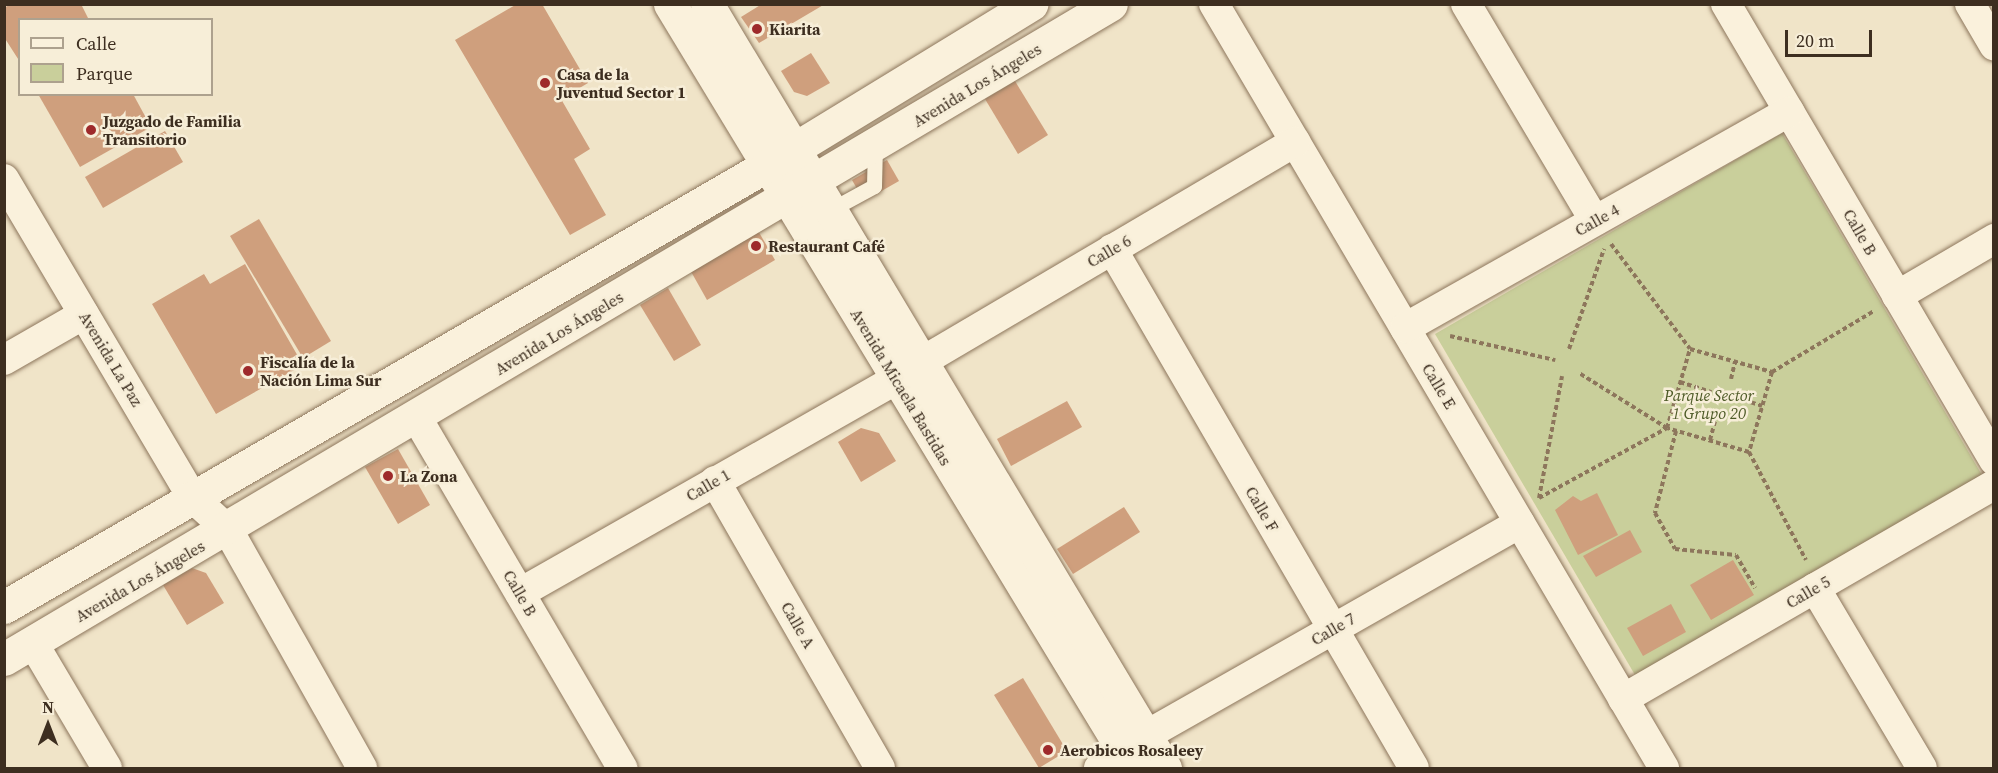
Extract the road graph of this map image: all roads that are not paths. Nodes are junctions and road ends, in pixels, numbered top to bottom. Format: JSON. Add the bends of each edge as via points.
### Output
{"nodes":[{"id":1,"x":670,"y":4,"type":"edge"},
{"id":2,"x":707,"y":4,"type":"edge"},
{"id":3,"x":1031,"y":4,"type":"edge"},
{"id":4,"x":1111,"y":4,"type":"edge"},
{"id":5,"x":1214,"y":4,"type":"edge"},
{"id":6,"x":1466,"y":4,"type":"edge"},
{"id":7,"x":1726,"y":4,"type":"edge"},
{"id":8,"x":1971,"y":4,"type":"edge"},
{"id":9,"x":1994,"y":45,"type":"edge"},
{"id":10,"x":854,"y":112,"type":"junction"},
{"id":11,"x":1789,"y":112,"type":"junction"},
{"id":12,"x":1295,"y":141,"type":"junction"},
{"id":13,"x":875,"y":146,"type":"junction"},
{"id":14,"x":793,"y":149,"type":"junction"},
{"id":15,"x":766,"y":166,"type":"junction"},
{"id":16,"x":4,"y":179,"type":"edge"},
{"id":17,"x":814,"y":183,"type":"junction"},
{"id":18,"x":786,"y":198,"type":"junction"},
{"id":19,"x":830,"y":210,"type":"junction"},
{"id":20,"x":1604,"y":235,"type":"junction"},
{"id":21,"x":1994,"y":239,"type":"edge"},
{"id":22,"x":1112,"y":249,"type":"junction"},
{"id":23,"x":1883,"y":305,"type":"junction"},
{"id":24,"x":84,"y":314,"type":"junction"},
{"id":25,"x":1405,"y":328,"type":"junction"},
{"id":26,"x":4,"y":360,"type":"edge"},
{"id":27,"x":923,"y":361,"type":"junction"},
{"id":28,"x":896,"y":378,"type":"junction"},
{"id":29,"x":417,"y":418,"type":"junction"},
{"id":30,"x":1994,"y":460,"type":"edge"},
{"id":31,"x":715,"y":481,"type":"junction"},
{"id":32,"x":1994,"y":485,"type":"edge"},
{"id":33,"x":192,"y":496,"type":"junction"},
{"id":34,"x":1532,"y":515,"type":"junction"},
{"id":35,"x":228,"y":530,"type":"junction"},
{"id":36,"x":1817,"y":586,"type":"junction"},
{"id":37,"x":520,"y":593,"type":"junction"},
{"id":38,"x":4,"y":607,"type":"edge"},
{"id":39,"x":1332,"y":630,"type":"junction"},
{"id":40,"x":33,"y":643,"type":"junction"},
{"id":41,"x":4,"y":659,"type":"edge"},
{"id":42,"x":1623,"y":699,"type":"junction"},
{"id":43,"x":1126,"y":757,"type":"edge"},
{"id":44,"x":107,"y":768,"type":"edge"},
{"id":45,"x":362,"y":768,"type":"edge"},
{"id":46,"x":622,"y":768,"type":"edge"},
{"id":47,"x":880,"y":768,"type":"edge"},
{"id":48,"x":1165,"y":768,"type":"edge"},
{"id":49,"x":1414,"y":768,"type":"edge"},
{"id":50,"x":1664,"y":768,"type":"edge"},
{"id":51,"x":1922,"y":768,"type":"edge"}],
"edges":[{"from":1,"to":15,"type":"street","name":"Avenida Micaela Bastidas"},
{"from":2,"to":14,"type":"street","name":"Avenida Micaela Bastidas"},
{"from":3,"to":10,"type":"street"},
{"from":4,"to":13,"type":"street","name":"Avenida Los Ángeles"},
{"from":5,"to":12,"type":"street","name":"Calle E"},
{"from":6,"to":20,"type":"street"},
{"from":7,"to":11,"type":"street","name":"Calle B"},
{"from":8,"to":9,"type":"street"},
{"from":10,"to":13,"type":"street"},
{"from":10,"to":14,"type":"street"},
{"from":11,"to":20,"type":"street","name":"Calle 4"},
{"from":11,"to":23,"type":"street","name":"Calle B"},
{"from":12,"to":22,"type":"street","name":"Calle 6"},
{"from":12,"to":25,"type":"street","name":"Calle E"},
{"from":13,"to":17,"type":"street","name":"Avenida Los Ángeles"},
{"from":13,"to":19,"type":"lane","via":[[874,186]]},
{"from":14,"to":15,"type":"street"},
{"from":14,"to":17,"type":"street","name":"Avenida Micaela Bastidas"},
{"from":15,"to":18,"type":"street","name":"Avenida Micaela Bastidas"},
{"from":15,"to":33,"type":"street"},
{"from":16,"to":24,"type":"street","name":"Avenida La Paz"},
{"from":17,"to":18,"type":"street","name":"Avenida Los Ángeles"},
{"from":17,"to":19,"type":"street","name":"Avenida Micaela Bastidas"},
{"from":18,"to":28,"type":"street","name":"Avenida Micaela Bastidas"},
{"from":18,"to":29,"type":"street","name":"Avenida Los Ángeles"},
{"from":19,"to":27,"type":"street","name":"Avenida Micaela Bastidas"},
{"from":20,"to":25,"type":"street","name":"Calle 4"},
{"from":21,"to":23,"type":"street"},
{"from":22,"to":27,"type":"street","name":"Calle 6"},
{"from":22,"to":39,"type":"street","name":"Calle F"},
{"from":23,"to":30,"type":"street","name":"Calle B"},
{"from":24,"to":26,"type":"street"},
{"from":24,"to":33,"type":"street","name":"Avenida La Paz"},
{"from":25,"to":34,"type":"street","name":"Calle E"},
{"from":27,"to":43,"type":"street","name":"Avenida Micaela Bastidas"},
{"from":28,"to":31,"type":"street","name":"Calle 1"},
{"from":28,"to":43,"type":"street","name":"Avenida Micaela Bastidas"},
{"from":29,"to":35,"type":"street","name":"Avenida Los Ángeles"},
{"from":29,"to":37,"type":"street","name":"Calle B"},
{"from":31,"to":37,"type":"street","name":"Calle 1"},
{"from":31,"to":47,"type":"street","name":"Calle A"},
{"from":32,"to":36,"type":"street","name":"Calle 5"},
{"from":33,"to":35,"type":"street","name":"Avenida La Paz"},
{"from":33,"to":38,"type":"street"},
{"from":34,"to":39,"type":"street","name":"Calle 7"},
{"from":34,"to":42,"type":"street","name":"Calle E"},
{"from":35,"to":40,"type":"street","name":"Avenida Los Ángeles"},
{"from":35,"to":45,"type":"street","name":"Avenida La Paz"},
{"from":36,"to":42,"type":"street","name":"Calle 5"},
{"from":36,"to":51,"type":"street"},
{"from":37,"to":46,"type":"street","name":"Calle B"},
{"from":39,"to":43,"type":"street","name":"Calle 7"},
{"from":39,"to":49,"type":"street","name":"Calle F"},
{"from":40,"to":41,"type":"street","name":"Avenida Los Ángeles"},
{"from":40,"to":44,"type":"street"},
{"from":42,"to":50,"type":"street","name":"Calle E"},
{"from":43,"to":48,"type":"street","name":"Avenida Micaela Bastidas"}]}
